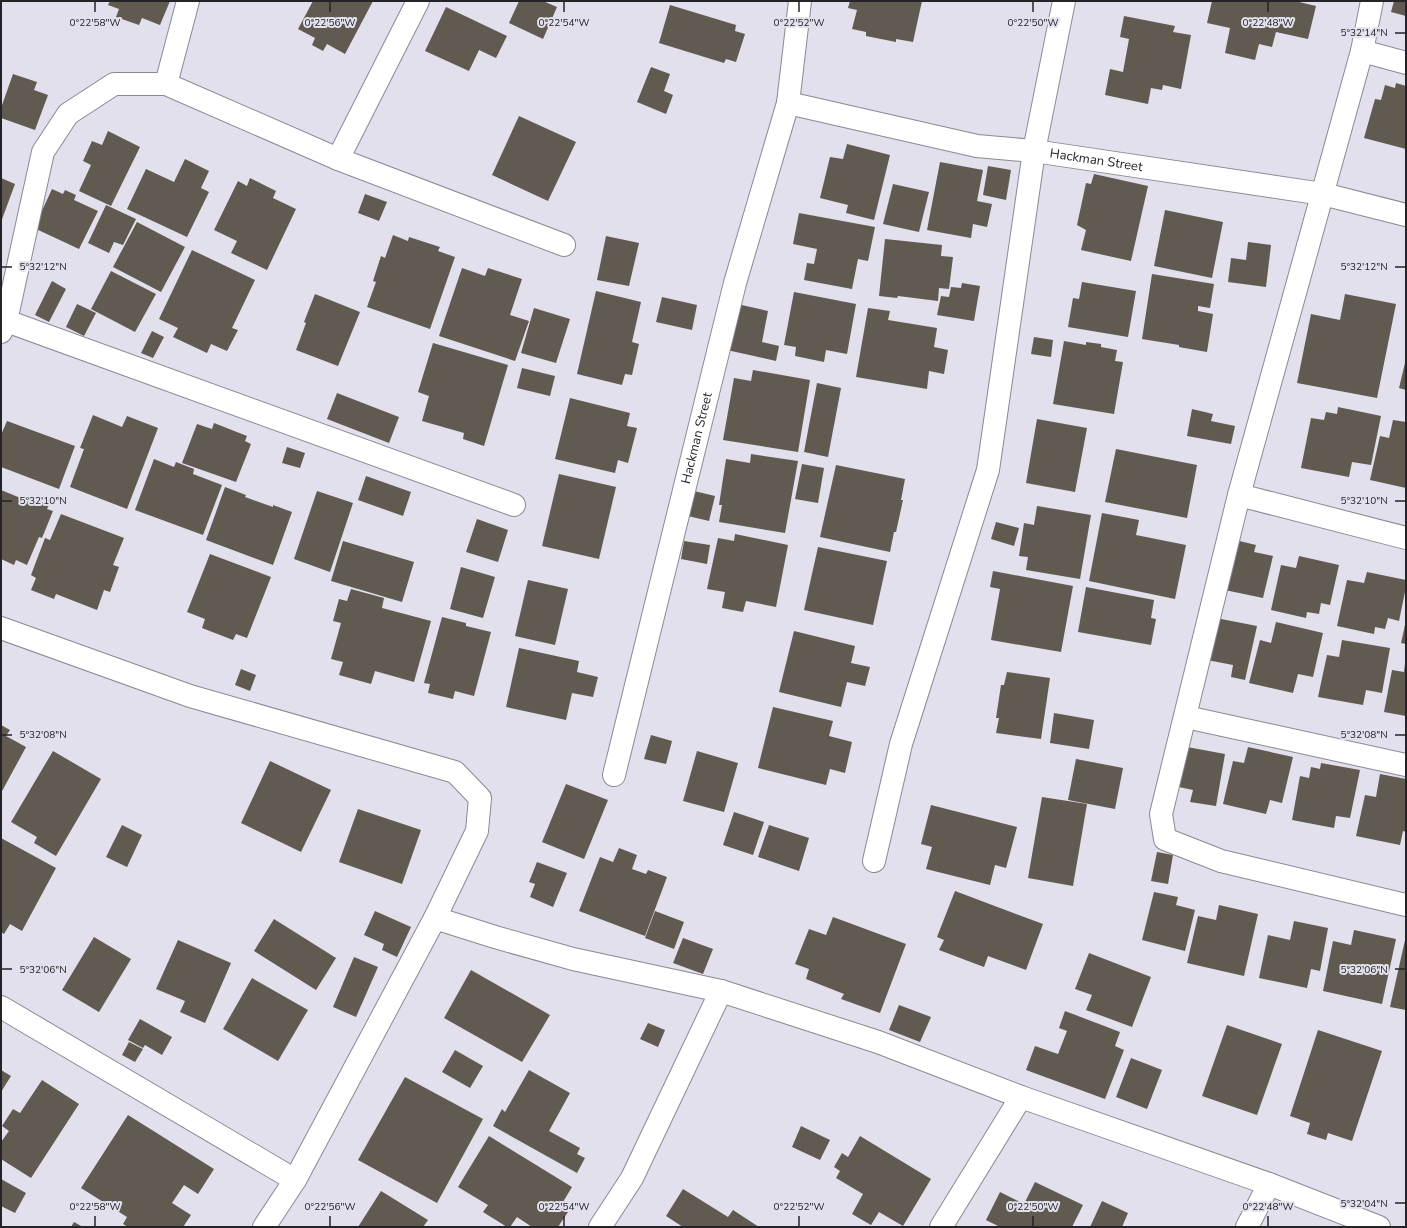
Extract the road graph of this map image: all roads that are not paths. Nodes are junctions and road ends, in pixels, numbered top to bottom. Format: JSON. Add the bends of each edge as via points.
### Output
{"nodes":[{"id":1,"x":188,"y":1,"type":"edge"},
{"id":2,"x":418,"y":1,"type":"edge"},
{"id":3,"x":800,"y":1,"type":"edge"},
{"id":4,"x":1064,"y":1,"type":"edge"},
{"id":5,"x":1372,"y":1,"type":"edge"},
{"id":6,"x":1362,"y":51,"type":"junction"},
{"id":7,"x":1406,"y":62,"type":"edge"},
{"id":8,"x":166,"y":84,"type":"junction"},
{"id":9,"x":788,"y":103,"type":"junction"},
{"id":10,"x":1034,"y":152,"type":"junction"},
{"id":11,"x":338,"y":159,"type":"junction"},
{"id":12,"x":1323,"y":194,"type":"junction"},
{"id":13,"x":1406,"y":215,"type":"edge"},
{"id":14,"x":564,"y":246,"type":"dead end"},
{"id":15,"x":3,"y":324,"type":"edge"},
{"id":16,"x":1239,"y":495,"type":"junction"},
{"id":17,"x":514,"y":505,"type":"dead end"},
{"id":18,"x":1406,"y":538,"type":"edge"},
{"id":19,"x":1,"y":628,"type":"edge"},
{"id":20,"x":1186,"y":717,"type":"junction"},
{"id":21,"x":1406,"y":765,"type":"edge"},
{"id":22,"x":614,"y":775,"type":"dead end"},
{"id":23,"x":874,"y":861,"type":"dead end"},
{"id":24,"x":1406,"y":905,"type":"edge"},
{"id":25,"x":435,"y":918,"type":"junction"},
{"id":26,"x":721,"y":992,"type":"junction"},
{"id":27,"x":1,"y":1006,"type":"edge"},
{"id":28,"x":1021,"y":1097,"type":"junction"},
{"id":29,"x":295,"y":1180,"type":"junction"},
{"id":30,"x":1269,"y":1184,"type":"junction"},
{"id":31,"x":264,"y":1227,"type":"edge"},
{"id":32,"x":600,"y":1227,"type":"edge"},
{"id":33,"x":941,"y":1227,"type":"edge"},
{"id":34,"x":1246,"y":1227,"type":"edge"},
{"id":35,"x":1379,"y":1227,"type":"edge"}],
"edges":[{"from":1,"to":8,"type":"street"},
{"from":2,"to":11,"type":"street"},
{"from":3,"to":9,"type":"street","name":"Hackman Street"},
{"from":4,"to":10,"type":"street"},
{"from":5,"to":6,"type":"street"},
{"from":6,"to":7,"type":"street"},
{"from":6,"to":12,"type":"street"},
{"from":8,"to":11,"type":"street"},
{"from":8,"to":15,"type":"street","via":[[114,84],[68,114],[43,152]]},
{"from":9,"to":10,"type":"street","name":"Hackman Street","via":[[977,146]]},
{"from":9,"to":22,"type":"street","name":"Hackman Street","via":[[735,283]]},
{"from":10,"to":12,"type":"street","name":"Hackman Street"},
{"from":10,"to":23,"type":"street","via":[[988,470],[901,744]]},
{"from":11,"to":14,"type":"street"},
{"from":12,"to":13,"type":"street","name":"Hackman Street"},
{"from":12,"to":16,"type":"street"},
{"from":15,"to":17,"type":"street"},
{"from":16,"to":18,"type":"street"},
{"from":16,"to":20,"type":"street"},
{"from":19,"to":25,"type":"street","via":[[190,696],[456,772],[480,798],[477,831]]},
{"from":20,"to":21,"type":"street"},
{"from":20,"to":24,"type":"street","via":[[1161,814],[1164,839],[1221,861]]},
{"from":25,"to":26,"type":"street","via":[[573,959]]},
{"from":25,"to":29,"type":"street"},
{"from":26,"to":28,"type":"street","via":[[878,1042]]},
{"from":26,"to":32,"type":"street","via":[[632,1178]]},
{"from":27,"to":29,"type":"street"},
{"from":28,"to":30,"type":"street"},
{"from":28,"to":33,"type":"street"},
{"from":29,"to":31,"type":"street"},
{"from":30,"to":34,"type":"street"},
{"from":30,"to":35,"type":"street"}]}
